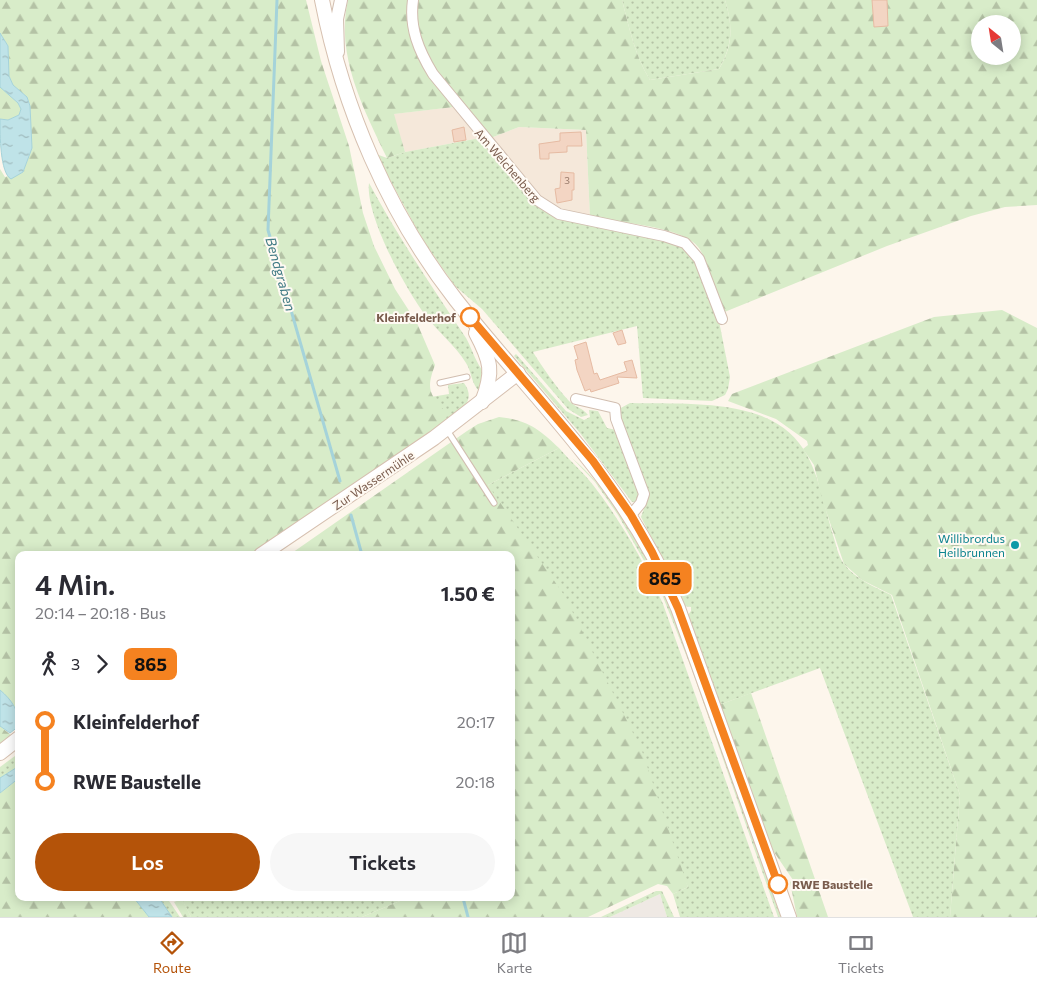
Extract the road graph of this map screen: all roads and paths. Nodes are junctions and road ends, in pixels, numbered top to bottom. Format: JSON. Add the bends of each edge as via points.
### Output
{"nodes":[{"id":1,"x":322,"y":0,"type":"edge"},
{"id":2,"x":341,"y":0,"type":"edge"},
{"id":3,"x":414,"y":0,"type":"edge"},
{"id":4,"x":339,"y":70,"type":"junction"},
{"id":5,"x":456,"y":300,"type":"junction"},
{"id":6,"x":722,"y":319,"type":"dead end"},
{"id":7,"x":518,"y":374,"type":"junction"},
{"id":8,"x":467,"y":377,"type":"dead end"},
{"id":9,"x":440,"y":383,"type":"dead end"},
{"id":10,"x":576,"y":399,"type":"dead end"},
{"id":11,"x":482,"y":402,"type":"junction"},
{"id":12,"x":446,"y":430,"type":"junction"},
{"id":13,"x":494,"y":503,"type":"dead end"},
{"id":14,"x":631,"y":515,"type":"junction"},
{"id":15,"x":267,"y":551,"type":"edge"},
{"id":16,"x":15,"y":741,"type":"edge"},
{"id":17,"x":0,"y":753,"type":"edge"},
{"id":18,"x":789,"y":917,"type":"edge"}],
"edges":[{"from":1,"to":4,"type":"main road"},
{"from":2,"to":4,"type":"street","via":[[337,19]]},
{"from":3,"to":6,"type":"street","name":"Am Welchenberg","via":[[413,31],[433,74],[536,200],[565,216],[664,236],[685,244],[696,252],[702,264]]},
{"from":4,"to":5,"type":"main road","via":[[364,153]]},
{"from":5,"to":7,"type":"main road"},
{"from":5,"to":11,"type":"main road","via":[[490,364],[489,382]]},
{"from":7,"to":11,"type":"main road","name":"Zur Wassermühle"},
{"from":7,"to":14,"type":"main road","via":[[581,446]]},
{"from":8,"to":9,"type":"lane"},
{"from":10,"to":14,"type":"street","via":[[615,408],[616,419],[644,493],[641,503]]},
{"from":11,"to":12,"type":"main road","name":"Zur Wassermühle"},
{"from":12,"to":13,"type":"lane"},
{"from":12,"to":15,"type":"main road","name":"Zur Wassermühle"},
{"from":14,"to":18,"type":"main road","via":[[656,558],[678,608]]},
{"from":16,"to":17,"type":"main road"}]}
